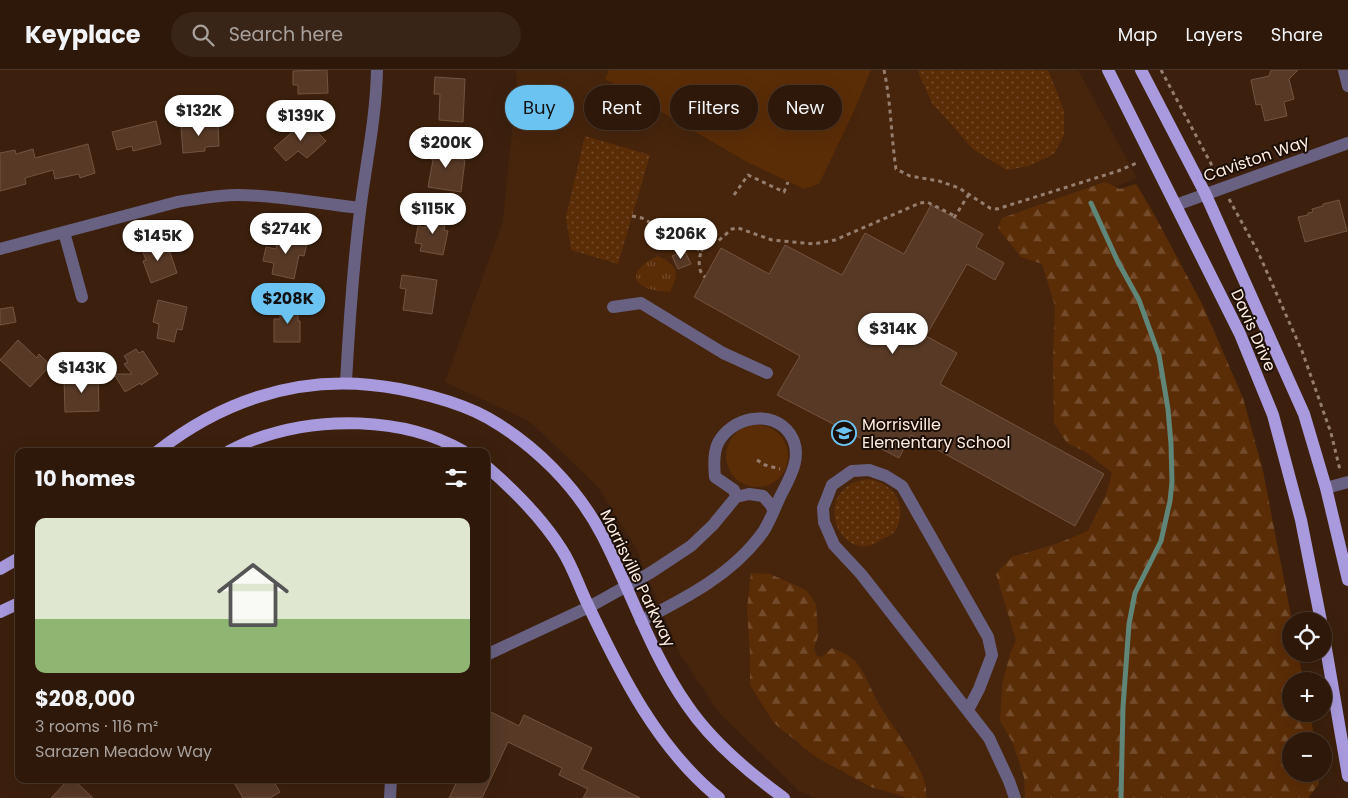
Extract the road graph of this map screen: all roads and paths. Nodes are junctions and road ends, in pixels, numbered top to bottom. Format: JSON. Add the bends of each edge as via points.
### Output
{"nodes":[{"id":1,"x":377,"y":70,"type":"edge"},
{"id":2,"x":884,"y":70,"type":"edge"},
{"id":3,"x":1108,"y":70,"type":"edge"},
{"id":4,"x":1141,"y":70,"type":"edge"},
{"id":5,"x":1161,"y":70,"type":"edge"},
{"id":6,"x":1344,"y":70,"type":"edge"},
{"id":7,"x":1348,"y":86,"type":"edge"},
{"id":8,"x":1348,"y":143,"type":"edge"},
{"id":9,"x":1152,"y":157,"type":"junction"},
{"id":10,"x":1210,"y":162,"type":"dead end"},
{"id":11,"x":788,"y":182,"type":"dead end"},
{"id":12,"x":969,"y":194,"type":"junction"},
{"id":13,"x":1205,"y":194,"type":"junction"},
{"id":14,"x":734,"y":195,"type":"dead end"},
{"id":15,"x":1176,"y":205,"type":"junction"},
{"id":16,"x":360,"y":208,"type":"junction"},
{"id":17,"x":1236,"y":212,"type":"dead end"},
{"id":18,"x":632,"y":216,"type":"dead end"},
{"id":19,"x":685,"y":226,"type":"dead end"},
{"id":20,"x":64,"y":232,"type":"junction"},
{"id":21,"x":679,"y":239,"type":"junction"},
{"id":22,"x":0,"y":249,"type":"edge"},
{"id":23,"x":701,"y":251,"type":"junction"},
{"id":24,"x":705,"y":277,"type":"dead end"},
{"id":25,"x":82,"y":297,"type":"dead end"},
{"id":26,"x":612,"y":307,"type":"dead end"},
{"id":27,"x":767,"y":374,"type":"dead end"},
{"id":28,"x":346,"y":382,"type":"junction"},
{"id":29,"x":162,"y":448,"type":"edge"},
{"id":30,"x":236,"y":448,"type":"edge"},
{"id":31,"x":456,"y":448,"type":"edge"},
{"id":32,"x":757,"y":460,"type":"dead end"},
{"id":33,"x":1339,"y":464,"type":"dead end"},
{"id":34,"x":490,"y":470,"type":"edge"},
{"id":35,"x":793,"y":472,"type":"junction"},
{"id":36,"x":1348,"y":482,"type":"edge"},
{"id":37,"x":1326,"y":488,"type":"junction"},
{"id":38,"x":736,"y":497,"type":"junction"},
{"id":39,"x":773,"y":510,"type":"junction"},
{"id":40,"x":15,"y":560,"type":"edge"},
{"id":41,"x":0,"y":569,"type":"edge"},
{"id":42,"x":1348,"y":580,"type":"edge"},
{"id":43,"x":626,"y":585,"type":"junction"},
{"id":44,"x":15,"y":605,"type":"edge"},
{"id":45,"x":588,"y":606,"type":"junction"},
{"id":46,"x":0,"y":612,"type":"edge"},
{"id":47,"x":1319,"y":612,"type":"edge"},
{"id":48,"x":641,"y":621,"type":"junction"},
{"id":49,"x":490,"y":653,"type":"edge"},
{"id":50,"x":1328,"y":662,"type":"edge"},
{"id":51,"x":968,"y":710,"type":"junction"},
{"id":52,"x":1348,"y":776,"type":"edge"},
{"id":53,"x":391,"y":783,"type":"edge"},
{"id":54,"x":390,"y":798,"type":"edge"},
{"id":55,"x":719,"y":798,"type":"edge"},
{"id":56,"x":784,"y":798,"type":"edge"},
{"id":57,"x":1015,"y":798,"type":"edge"}],
"edges":[{"from":1,"to":16,"type":"street","via":[[371,146]]},
{"from":2,"to":12,"type":"path","via":[[896,169],[910,176],[939,181]]},
{"from":3,"to":9,"type":"main road","name":"Davis Drive"},
{"from":4,"to":13,"type":"main road","name":"Davis Drive"},
{"from":5,"to":10,"type":"path"},
{"from":6,"to":7,"type":"street"},
{"from":8,"to":13,"type":"street","name":"Caviston Way"},
{"from":9,"to":12,"type":"path","via":[[997,209]]},
{"from":9,"to":15,"type":"main road","name":"Davis Drive"},
{"from":11,"to":14,"type":"path","via":[[784,192],[748,175]]},
{"from":12,"to":23,"type":"path","via":[[955,217],[928,202],[920,203],[844,236],[814,244],[772,240],[738,228],[718,240],[711,239]]},
{"from":13,"to":15,"type":"street","name":"Caviston Way"},
{"from":13,"to":37,"type":"main road","name":"Davis Drive","via":[[1304,414]]},
{"from":15,"to":47,"type":"main road","name":"Davis Drive","via":[[1240,334],[1273,415],[1301,520]]},
{"from":16,"to":20,"type":"street","via":[[267,196],[207,197]]},
{"from":16,"to":28,"type":"street","via":[[349,310]]},
{"from":17,"to":33,"type":"path","via":[[1258,252],[1302,351],[1332,433]]},
{"from":18,"to":21,"type":"path","via":[[642,218]]},
{"from":19,"to":21,"type":"path"},
{"from":20,"to":22,"type":"street"},
{"from":20,"to":25,"type":"street"},
{"from":21,"to":23,"type":"path"},
{"from":23,"to":24,"type":"path","via":[[700,273]]},
{"from":26,"to":27,"type":"street","via":[[641,303],[723,353]]},
{"from":28,"to":29,"type":"main road","name":"Morrisville Parkway","via":[[306,385],[271,393],[195,424]]},
{"from":28,"to":43,"type":"main road","name":"Morrisville Parkway","via":[[389,386],[430,396],[487,418],[518,439],[547,461],[586,509],[602,534]]},
{"from":30,"to":31,"type":"main road","via":[[292,429],[332,423],[378,424],[412,430]]},
{"from":32,"to":35,"type":"path"},
{"from":34,"to":45,"type":"main road","via":[[534,512],[563,551]]},
{"from":35,"to":38,"type":"street","via":[[795,446],[784,427],[763,418],[738,423],[717,444],[714,468],[715,477],[734,490]]},
{"from":35,"to":39,"type":"street"},
{"from":36,"to":37,"type":"street"},
{"from":37,"to":42,"type":"main road","name":"Davis Drive"},
{"from":38,"to":39,"type":"street","via":[[749,494],[763,496]]},
{"from":38,"to":43,"type":"street","via":[[691,546]]},
{"from":39,"to":48,"type":"street","via":[[762,532],[725,571],[696,592]]},
{"from":40,"to":41,"type":"main road"},
{"from":43,"to":45,"type":"street"},
{"from":43,"to":48,"type":"main road","name":"Morrisville Parkway"},
{"from":44,"to":46,"type":"main road"},
{"from":45,"to":49,"type":"street"},
{"from":45,"to":55,"type":"main road","via":[[636,699],[657,730]]},
{"from":48,"to":56,"type":"main road","name":"Morrisville Parkway","via":[[674,685],[709,734]]},
{"from":50,"to":52,"type":"main road"},
{"from":51,"to":51,"type":"street","via":[[992,655],[988,637],[902,486],[869,470],[852,471],[832,485],[823,508],[824,522],[834,545],[861,574]]},
{"from":51,"to":57,"type":"street","via":[[989,738]]},
{"from":53,"to":54,"type":"street"}]}
